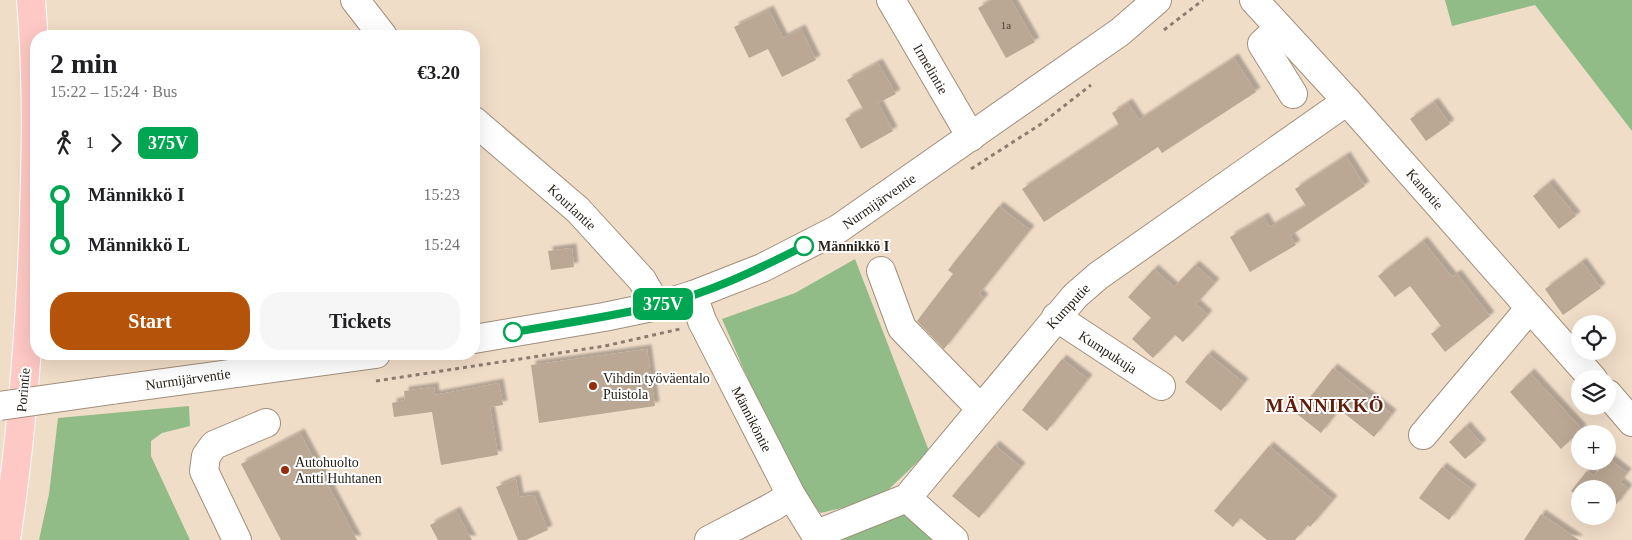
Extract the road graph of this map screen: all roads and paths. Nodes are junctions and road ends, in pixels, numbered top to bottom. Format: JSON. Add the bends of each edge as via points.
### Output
{"nodes":[{"id":1,"x":31,"y":0,"type":"edge"},
{"id":2,"x":355,"y":0,"type":"edge"},
{"id":3,"x":891,"y":0,"type":"edge"},
{"id":4,"x":1157,"y":0,"type":"edge"},
{"id":5,"x":1254,"y":0,"type":"edge"},
{"id":6,"x":1279,"y":28,"type":"junction"},
{"id":7,"x":33,"y":30,"type":"edge"},
{"id":8,"x":378,"y":30,"type":"edge"},
{"id":9,"x":1293,"y":94,"type":"dead end"},
{"id":10,"x":1347,"y":101,"type":"junction"},
{"id":11,"x":480,"y":126,"type":"edge"},
{"id":12,"x":971,"y":137,"type":"junction"},
{"id":13,"x":881,"y":271,"type":"dead end"},
{"id":14,"x":693,"y":295,"type":"junction"},
{"id":15,"x":30,"y":298,"type":"edge"},
{"id":16,"x":657,"y":306,"type":"junction"},
{"id":17,"x":1530,"y":308,"type":"junction"},
{"id":18,"x":1056,"y":317,"type":"junction"},
{"id":19,"x":480,"y":338,"type":"edge"},
{"id":20,"x":332,"y":360,"type":"edge"},
{"id":21,"x":1585,"y":370,"type":"edge"},
{"id":22,"x":1161,"y":386,"type":"dead end"},
{"id":23,"x":1616,"y":403,"type":"edge"},
{"id":24,"x":0,"y":406,"type":"edge"},
{"id":25,"x":981,"y":408,"type":"junction"},
{"id":26,"x":1632,"y":422,"type":"edge"},
{"id":27,"x":266,"y":423,"type":"dead end"},
{"id":28,"x":1423,"y":436,"type":"dead end"},
{"id":29,"x":791,"y":495,"type":"junction"},
{"id":30,"x":907,"y":498,"type":"junction"},
{"id":31,"x":818,"y":537,"type":"edge"},
{"id":32,"x":6,"y":540,"type":"edge"},
{"id":33,"x":237,"y":540,"type":"edge"},
{"id":34,"x":709,"y":540,"type":"edge"},
{"id":35,"x":954,"y":540,"type":"edge"}],
"edges":[{"from":1,"to":7,"type":"highway","name":"Porintie"},
{"from":2,"to":8,"type":"street"},
{"from":3,"to":12,"type":"street","name":"Irmelintie"},
{"from":4,"to":12,"type":"street","name":"Nurmijärventie","via":[[1120,32]]},
{"from":5,"to":6,"type":"street","name":"Kantotie"},
{"from":6,"to":9,"type":"street","via":[[1262,44]]},
{"from":6,"to":10,"type":"street","name":"Kantotie"},
{"from":10,"to":17,"type":"street","name":"Kantotie"},
{"from":10,"to":18,"type":"street","name":"Kumputie","via":[[1098,276]]},
{"from":11,"to":16,"type":"street","name":"Kourlantie","via":[[578,210],[642,280]]},
{"from":12,"to":14,"type":"street","name":"Nurmijärventie","via":[[838,229],[762,268]]},
{"from":13,"to":25,"type":"street","via":[[902,328]]},
{"from":14,"to":16,"type":"street","name":"Nurmijärventie"},
{"from":14,"to":29,"type":"street","name":"Männiköntie","via":[[702,321]]},
{"from":15,"to":32,"type":"highway","name":"Porintie","via":[[17,466]]},
{"from":16,"to":19,"type":"street","name":"Nurmijärventie"},
{"from":17,"to":21,"type":"street","name":"Kantotie"},
{"from":17,"to":28,"type":"street"},
{"from":18,"to":22,"type":"street","name":"Kumpukuja"},
{"from":18,"to":25,"type":"street","name":"Kumputie"},
{"from":20,"to":24,"type":"street","name":"Nurmijärventie","bridge":true},
{"from":23,"to":26,"type":"street"},
{"from":25,"to":30,"type":"street","name":"Kumputie"},
{"from":27,"to":33,"type":"street","via":[[214,445],[206,456],[204,471]]},
{"from":29,"to":31,"type":"street","name":"Männiköntie"},
{"from":29,"to":34,"type":"street"},
{"from":30,"to":31,"type":"street","name":"Kumputie"},
{"from":30,"to":35,"type":"street"}]}
